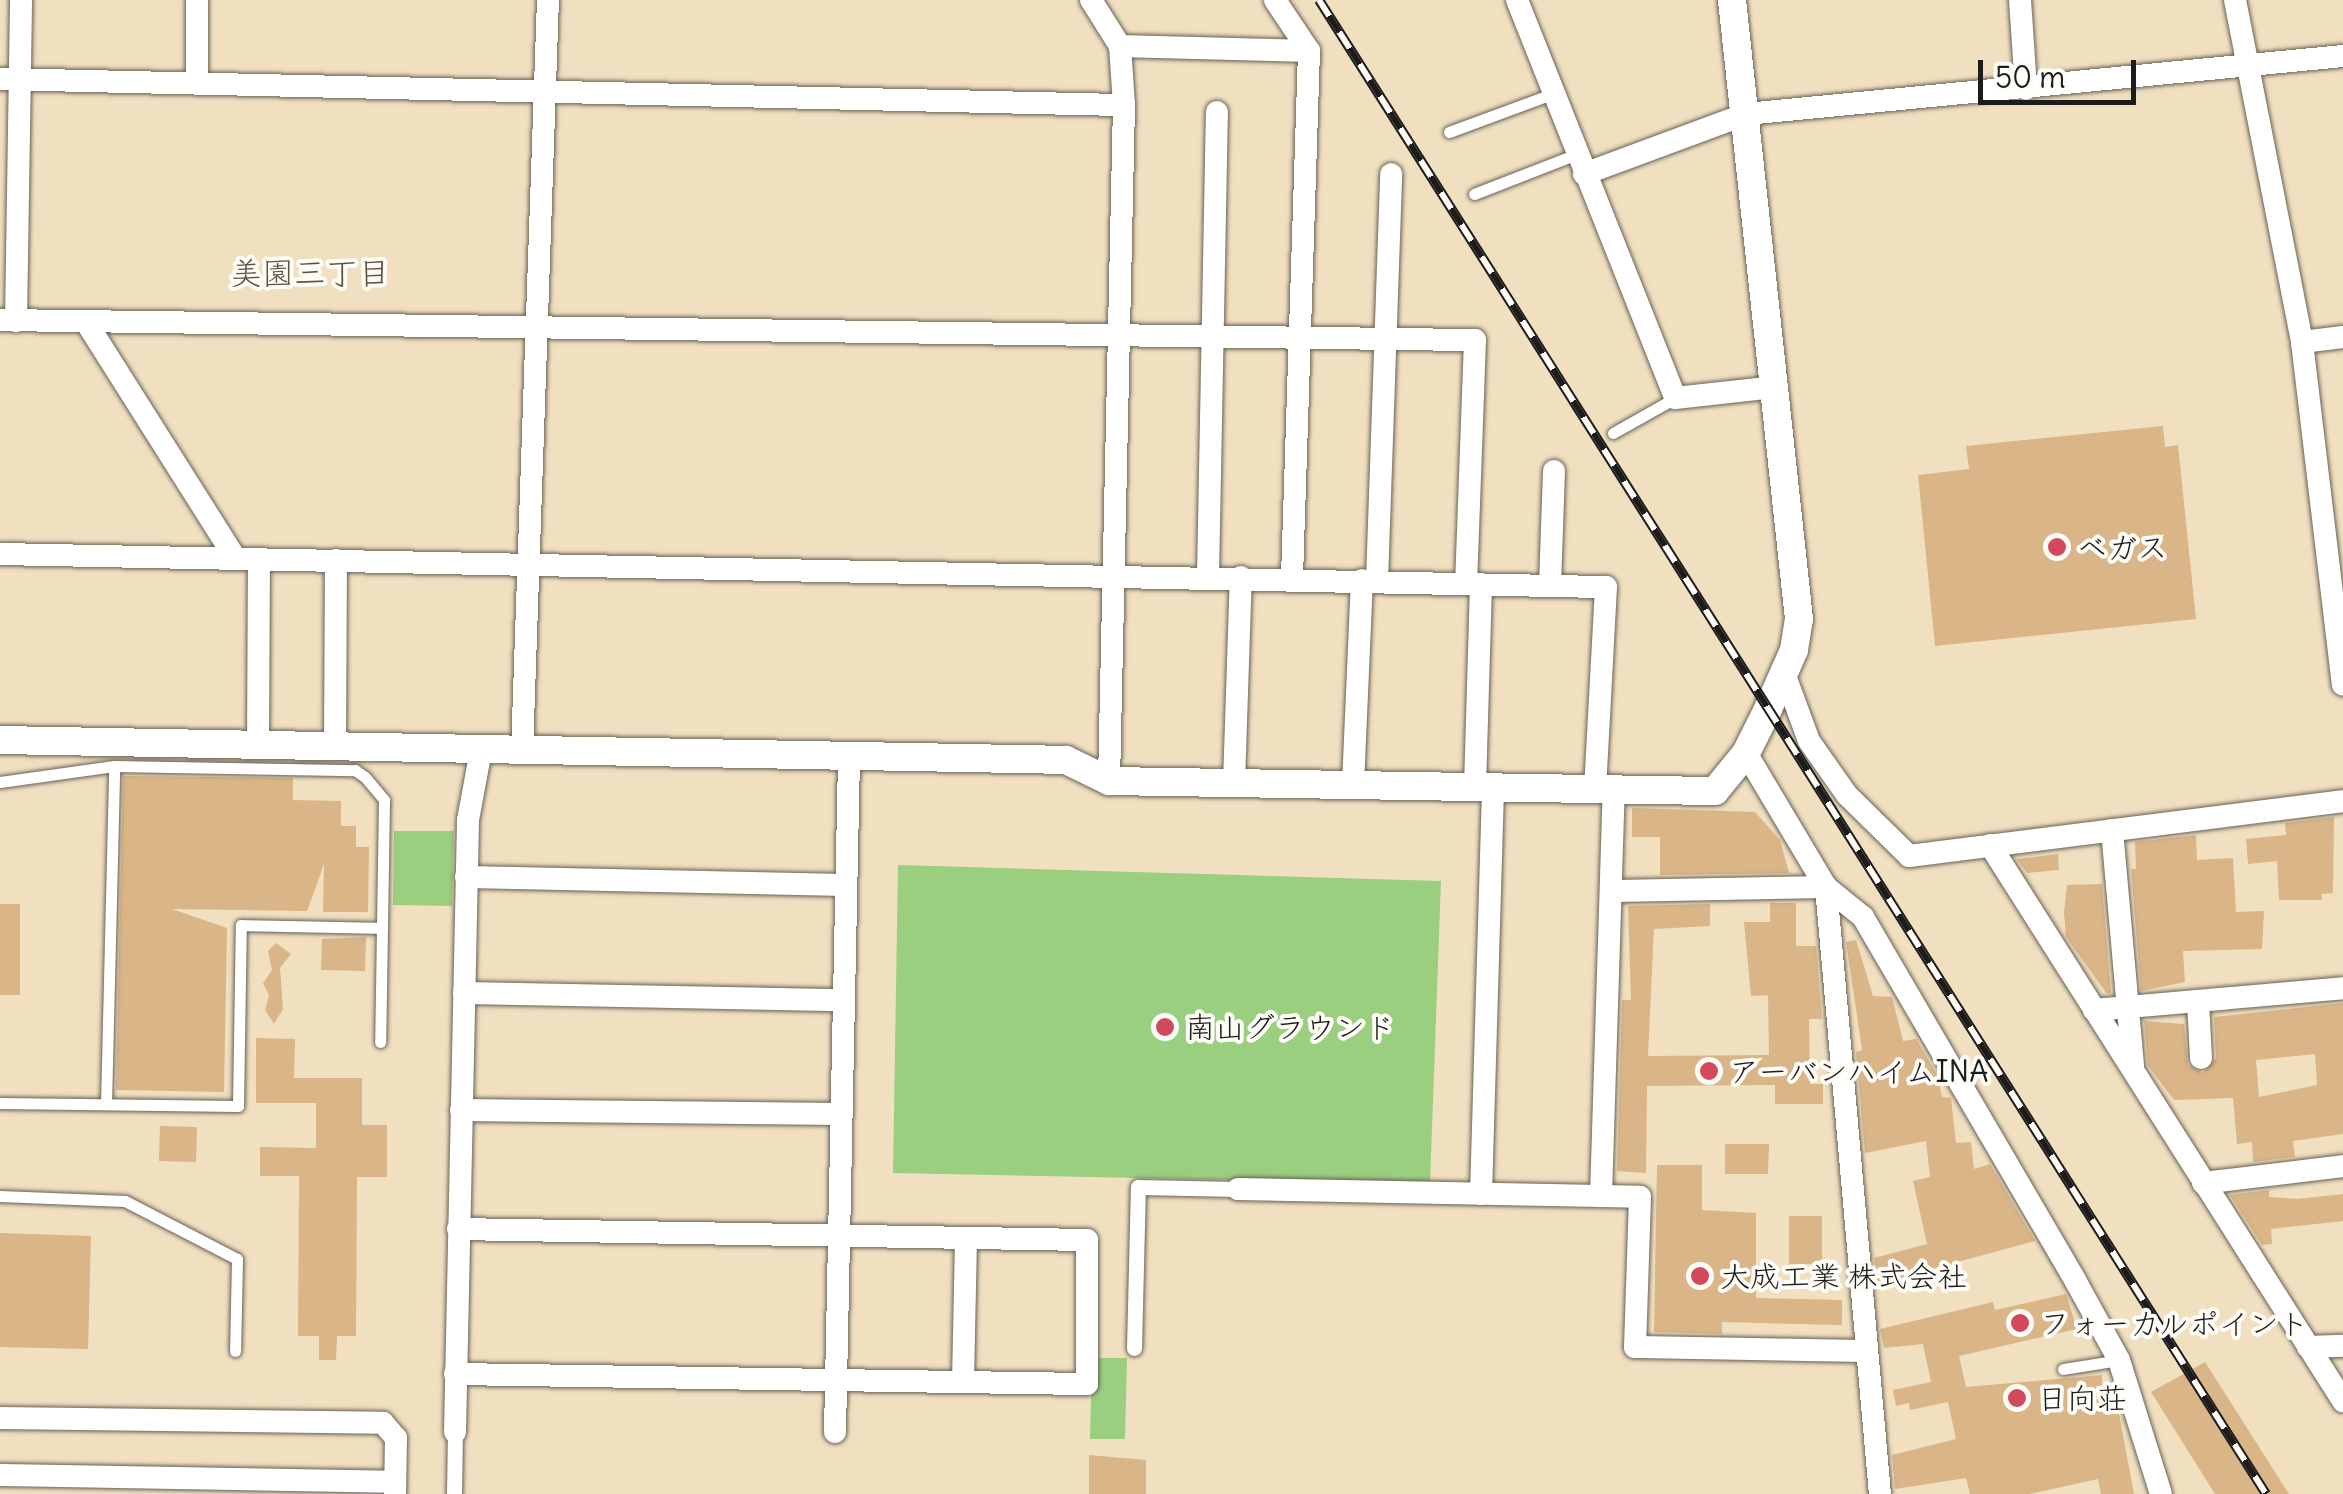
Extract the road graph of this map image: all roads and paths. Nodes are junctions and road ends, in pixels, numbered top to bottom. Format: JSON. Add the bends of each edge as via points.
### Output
{"nodes":[{"id":1,"x":21,"y":0,"type":"edge"},
{"id":2,"x":196,"y":0,"type":"edge"},
{"id":3,"x":548,"y":0,"type":"edge"},
{"id":4,"x":1091,"y":0,"type":"edge"},
{"id":5,"x":1275,"y":0,"type":"edge"},
{"id":6,"x":1518,"y":0,"type":"edge"},
{"id":7,"x":1732,"y":0,"type":"edge"},
{"id":8,"x":2020,"y":0,"type":"edge"},
{"id":9,"x":2235,"y":0,"type":"edge"},
{"id":10,"x":1120,"y":46,"type":"junction"},
{"id":11,"x":1309,"y":51,"type":"junction"},
{"id":12,"x":2343,"y":56,"type":"edge"},
{"id":13,"x":2249,"y":66,"type":"junction"},
{"id":14,"x":11,"y":79,"type":"edge"},
{"id":15,"x":196,"y":83,"type":"junction"},
{"id":16,"x":2026,"y":89,"type":"junction"},
{"id":17,"x":544,"y":91,"type":"junction"},
{"id":18,"x":1552,"y":94,"type":"junction"},
{"id":19,"x":1124,"y":105,"type":"junction"},
{"id":20,"x":1217,"y":112,"type":"dead end"},
{"id":21,"x":1746,"y":114,"type":"junction"},
{"id":22,"x":1449,"y":132,"type":"dead end"},
{"id":23,"x":1580,"y":164,"type":"junction"},
{"id":24,"x":1392,"y":174,"type":"dead end"},
{"id":25,"x":1474,"y":194,"type":"dead end"},
{"id":26,"x":8,"y":320,"type":"edge"},
{"id":27,"x":86,"y":322,"type":"junction"},
{"id":28,"x":537,"y":328,"type":"junction"},
{"id":29,"x":1119,"y":333,"type":"junction"},
{"id":30,"x":1212,"y":335,"type":"junction"},
{"id":31,"x":1299,"y":336,"type":"junction"},
{"id":32,"x":2343,"y":337,"type":"edge"},
{"id":33,"x":1386,"y":339,"type":"junction"},
{"id":34,"x":2302,"y":342,"type":"junction"},
{"id":35,"x":1774,"y":386,"type":"junction"},
{"id":36,"x":1675,"y":398,"type":"junction"},
{"id":37,"x":1613,"y":433,"type":"dead end"},
{"id":38,"x":1554,"y":472,"type":"dead end"},
{"id":39,"x":0,"y":554,"type":"edge"},
{"id":40,"x":235,"y":558,"type":"junction"},
{"id":41,"x":259,"y":559,"type":"junction"},
{"id":42,"x":336,"y":560,"type":"junction"},
{"id":43,"x":528,"y":564,"type":"junction"},
{"id":44,"x":1114,"y":573,"type":"junction"},
{"id":45,"x":1208,"y":576,"type":"junction"},
{"id":46,"x":1241,"y":577,"type":"junction"},
{"id":47,"x":1292,"y":578,"type":"junction"},
{"id":48,"x":1370,"y":580,"type":"junction"},
{"id":49,"x":1474,"y":583,"type":"junction"},
{"id":50,"x":1550,"y":586,"type":"junction"},
{"id":51,"x":1784,"y":673,"type":"junction"},
{"id":52,"x":2343,"y":685,"type":"edge"},
{"id":53,"x":0,"y":740,"type":"edge"},
{"id":54,"x":258,"y":746,"type":"junction"},
{"id":55,"x":335,"y":747,"type":"junction"},
{"id":56,"x":481,"y":750,"type":"junction"},
{"id":57,"x":522,"y":750,"type":"junction"},
{"id":58,"x":1746,"y":754,"type":"junction"},
{"id":59,"x":849,"y":756,"type":"junction"},
{"id":60,"x":114,"y":766,"type":"junction"},
{"id":61,"x":1110,"y":781,"type":"junction"},
{"id":62,"x":0,"y":782,"type":"edge"},
{"id":63,"x":1234,"y":783,"type":"junction"},
{"id":64,"x":1353,"y":785,"type":"junction"},
{"id":65,"x":1484,"y":787,"type":"junction"},
{"id":66,"x":1605,"y":789,"type":"junction"},
{"id":67,"x":2343,"y":801,"type":"edge"},
{"id":68,"x":2112,"y":830,"type":"junction"},
{"id":69,"x":1990,"y":845,"type":"junction"},
{"id":70,"x":466,"y":877,"type":"junction"},
{"id":71,"x":846,"y":885,"type":"junction"},
{"id":72,"x":1826,"y":887,"type":"junction"},
{"id":73,"x":1613,"y":892,"type":"junction"},
{"id":74,"x":382,"y":928,"type":"junction"},
{"id":75,"x":2343,"y":988,"type":"edge"},
{"id":76,"x":464,"y":993,"type":"junction"},
{"id":77,"x":844,"y":1000,"type":"junction"},
{"id":78,"x":2198,"y":1001,"type":"junction"},
{"id":79,"x":2128,"y":1007,"type":"junction"},
{"id":80,"x":2094,"y":1010,"type":"junction"},
{"id":81,"x":380,"y":1042,"type":"dead end"},
{"id":82,"x":2201,"y":1058,"type":"dead end"},
{"id":83,"x":2134,"y":1073,"type":"junction"},
{"id":84,"x":0,"y":1103,"type":"edge"},
{"id":85,"x":106,"y":1104,"type":"junction"},
{"id":86,"x":461,"y":1110,"type":"junction"},
{"id":87,"x":841,"y":1114,"type":"junction"},
{"id":88,"x":2343,"y":1166,"type":"edge"},
{"id":89,"x":2204,"y":1183,"type":"junction"},
{"id":90,"x":1238,"y":1189,"type":"joint"},
{"id":91,"x":1480,"y":1194,"type":"junction"},
{"id":92,"x":0,"y":1196,"type":"edge"},
{"id":93,"x":1601,"y":1196,"type":"junction"},
{"id":94,"x":458,"y":1229,"type":"junction"},
{"id":95,"x":839,"y":1236,"type":"junction"},
{"id":96,"x":966,"y":1238,"type":"junction"},
{"id":97,"x":2343,"y":1346,"type":"edge"},
{"id":98,"x":1134,"y":1348,"type":"dead end"},
{"id":99,"x":2308,"y":1348,"type":"junction"},
{"id":100,"x":1866,"y":1350,"type":"junction"},
{"id":101,"x":235,"y":1351,"type":"dead end"},
{"id":102,"x":2119,"y":1360,"type":"junction"},
{"id":103,"x":2064,"y":1368,"type":"dead end"},
{"id":104,"x":456,"y":1374,"type":"junction"},
{"id":105,"x":836,"y":1380,"type":"junction"},
{"id":106,"x":963,"y":1382,"type":"junction"},
{"id":107,"x":2343,"y":1401,"type":"edge"},
{"id":108,"x":0,"y":1418,"type":"edge"},
{"id":109,"x":455,"y":1432,"type":"joint"},
{"id":110,"x":835,"y":1432,"type":"dead end"},
{"id":111,"x":0,"y":1475,"type":"edge"},
{"id":112,"x":395,"y":1488,"type":"edge"},
{"id":113,"x":454,"y":1494,"type":"edge"},
{"id":114,"x":1880,"y":1494,"type":"edge"},
{"id":115,"x":2160,"y":1494,"type":"edge"}],
"edges":[{"from":1,"to":14,"type":"street"},
{"from":2,"to":15,"type":"street"},
{"from":3,"to":17,"type":"street"},
{"from":4,"to":10,"type":"street"},
{"from":5,"to":11,"type":"street"},
{"from":6,"to":18,"type":"street"},
{"from":7,"to":21,"type":"street"},
{"from":8,"to":16,"type":"street"},
{"from":9,"to":13,"type":"street"},
{"from":10,"to":11,"type":"street"},
{"from":10,"to":19,"type":"street"},
{"from":11,"to":31,"type":"street"},
{"from":12,"to":13,"type":"street"},
{"from":13,"to":16,"type":"street"},
{"from":13,"to":34,"type":"street"},
{"from":14,"to":15,"type":"street"},
{"from":14,"to":26,"type":"street"},
{"from":15,"to":17,"type":"street"},
{"from":16,"to":21,"type":"street"},
{"from":17,"to":19,"type":"street"},
{"from":17,"to":28,"type":"street"},
{"from":18,"to":22,"type":"lane"},
{"from":18,"to":23,"type":"street"},
{"from":19,"to":29,"type":"street"},
{"from":20,"to":30,"type":"street"},
{"from":21,"to":23,"type":"street"},
{"from":21,"to":35,"type":"street"},
{"from":23,"to":25,"type":"lane"},
{"from":23,"to":36,"type":"street"},
{"from":24,"to":33,"type":"street"},
{"from":26,"to":27,"type":"street"},
{"from":27,"to":28,"type":"street"},
{"from":27,"to":40,"type":"street"},
{"from":28,"to":29,"type":"street"},
{"from":28,"to":43,"type":"street"},
{"from":29,"to":30,"type":"street"},
{"from":29,"to":44,"type":"street"},
{"from":30,"to":31,"type":"street"},
{"from":30,"to":45,"type":"street"},
{"from":31,"to":33,"type":"street"},
{"from":31,"to":47,"type":"street"},
{"from":32,"to":34,"type":"street"},
{"from":33,"to":48,"type":"street"},
{"from":33,"to":49,"type":"street","via":[[1475,340]]},
{"from":34,"to":52,"type":"street"},
{"from":35,"to":36,"type":"street"},
{"from":35,"to":51,"type":"street","via":[[1799,619]]},
{"from":36,"to":37,"type":"lane"},
{"from":38,"to":50,"type":"street"},
{"from":39,"to":40,"type":"street"},
{"from":40,"to":41,"type":"street"},
{"from":41,"to":42,"type":"street"},
{"from":41,"to":54,"type":"street"},
{"from":42,"to":43,"type":"street"},
{"from":42,"to":55,"type":"street"},
{"from":43,"to":44,"type":"street"},
{"from":43,"to":57,"type":"street"},
{"from":44,"to":45,"type":"street"},
{"from":44,"to":61,"type":"street"},
{"from":45,"to":46,"type":"street"},
{"from":46,"to":47,"type":"street"},
{"from":46,"to":63,"type":"street"},
{"from":47,"to":48,"type":"street"},
{"from":48,"to":49,"type":"street"},
{"from":48,"to":64,"type":"street"},
{"from":49,"to":50,"type":"street"},
{"from":49,"to":65,"type":"street"},
{"from":50,"to":66,"type":"street","via":[[1606,587]]},
{"from":51,"to":58,"type":"street"},
{"from":51,"to":69,"type":"street","via":[[1809,741],[1847,794],[1909,856]]},
{"from":53,"to":54,"type":"street"},
{"from":54,"to":55,"type":"street"},
{"from":55,"to":56,"type":"street"},
{"from":56,"to":57,"type":"street"},
{"from":56,"to":70,"type":"street"},
{"from":57,"to":59,"type":"street"},
{"from":58,"to":66,"type":"street","via":[[1715,791]]},
{"from":58,"to":72,"type":"street"},
{"from":59,"to":61,"type":"street","via":[[1066,760]]},
{"from":59,"to":71,"type":"street"},
{"from":60,"to":62,"type":"lane"},
{"from":60,"to":74,"type":"lane","via":[[355,770],[384,800]]},
{"from":60,"to":85,"type":"lane"},
{"from":61,"to":63,"type":"street"},
{"from":63,"to":64,"type":"street"},
{"from":64,"to":65,"type":"street"},
{"from":65,"to":66,"type":"street"},
{"from":65,"to":91,"type":"street"},
{"from":66,"to":73,"type":"street"},
{"from":67,"to":68,"type":"street"},
{"from":68,"to":69,"type":"street"},
{"from":68,"to":79,"type":"street"},
{"from":69,"to":80,"type":"street"},
{"from":70,"to":71,"type":"street"},
{"from":70,"to":76,"type":"street"},
{"from":71,"to":77,"type":"street"},
{"from":72,"to":73,"type":"street"},
{"from":72,"to":100,"type":"street"},
{"from":72,"to":102,"type":"street","via":[[1863,917]]},
{"from":73,"to":93,"type":"street"},
{"from":74,"to":81,"type":"lane"},
{"from":74,"to":85,"type":"lane","via":[[241,925],[238,1106]]},
{"from":75,"to":78,"type":"street"},
{"from":76,"to":77,"type":"street"},
{"from":76,"to":86,"type":"street"},
{"from":77,"to":87,"type":"street"},
{"from":78,"to":79,"type":"street"},
{"from":78,"to":82,"type":"street"},
{"from":79,"to":80,"type":"street"},
{"from":79,"to":83,"type":"street"},
{"from":80,"to":83,"type":"street"},
{"from":83,"to":89,"type":"street"},
{"from":84,"to":85,"type":"lane"},
{"from":86,"to":87,"type":"street"},
{"from":86,"to":94,"type":"street"},
{"from":87,"to":95,"type":"street"},
{"from":88,"to":89,"type":"street"},
{"from":89,"to":99,"type":"street"},
{"from":90,"to":91,"type":"street"},
{"from":90,"to":98,"type":"street","via":[[1138,1187]]},
{"from":91,"to":93,"type":"street"},
{"from":92,"to":101,"type":"lane","via":[[125,1201],[237,1260]]},
{"from":93,"to":100,"type":"street","via":[[1640,1197],[1635,1347]]},
{"from":94,"to":95,"type":"street"},
{"from":94,"to":104,"type":"street"},
{"from":95,"to":96,"type":"street"},
{"from":95,"to":105,"type":"street"},
{"from":96,"to":106,"type":"street"},
{"from":96,"to":106,"type":"street","via":[[1087,1240],[1087,1384]]},
{"from":97,"to":99,"type":"street"},
{"from":99,"to":107,"type":"street"},
{"from":100,"to":114,"type":"street"},
{"from":102,"to":103,"type":"lane"},
{"from":102,"to":115,"type":"street"},
{"from":104,"to":105,"type":"street"},
{"from":104,"to":109,"type":"street"},
{"from":105,"to":106,"type":"street"},
{"from":105,"to":110,"type":"street"},
{"from":108,"to":112,"type":"street","via":[[383,1423],[396,1438]]},
{"from":109,"to":113,"type":"street"},
{"from":111,"to":112,"type":"street"}]}
